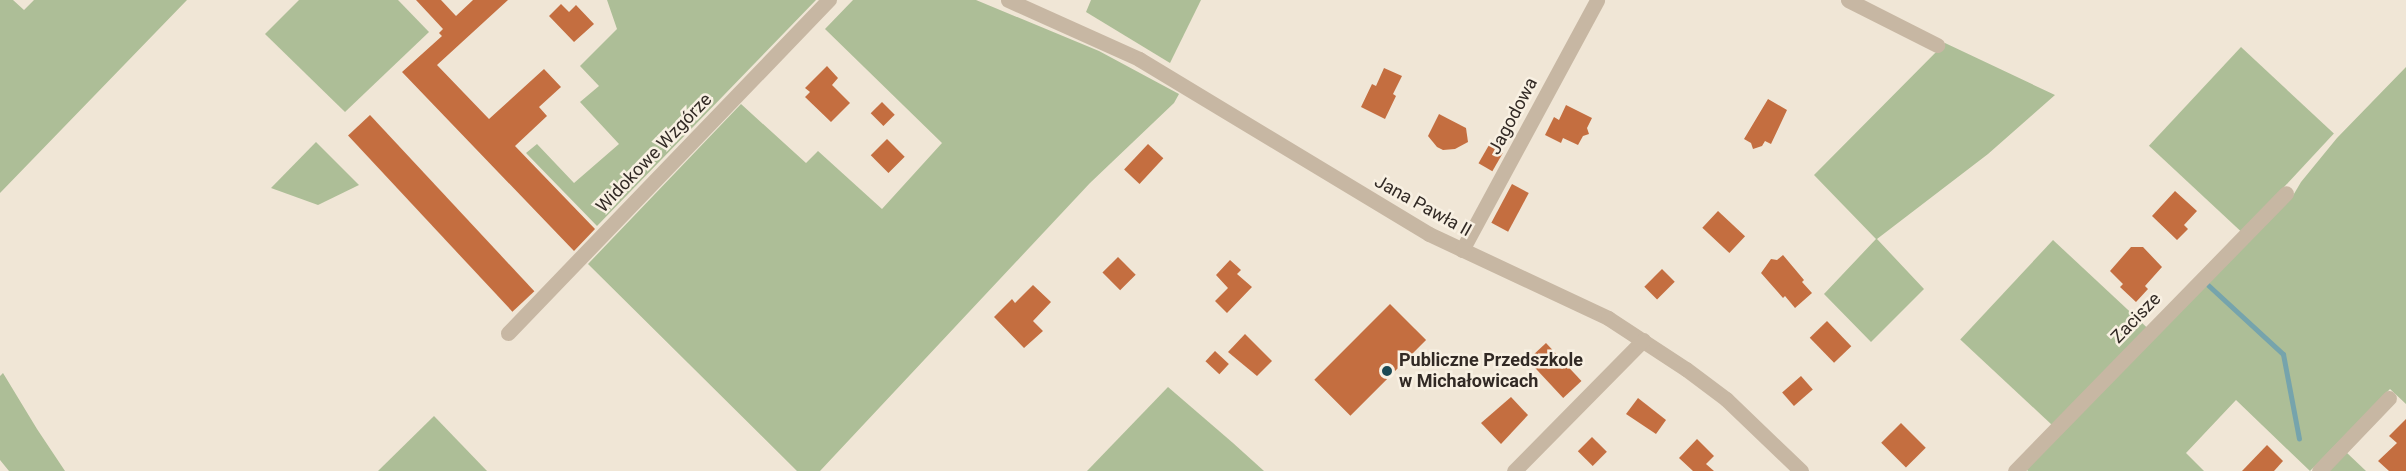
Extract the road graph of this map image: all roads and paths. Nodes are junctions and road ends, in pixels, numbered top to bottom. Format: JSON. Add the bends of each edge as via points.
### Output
{"nodes":[{"id":1,"x":829,"y":0,"type":"edge"},
{"id":2,"x":1008,"y":0,"type":"edge"},
{"id":3,"x":1598,"y":0,"type":"edge"},
{"id":4,"x":1848,"y":0,"type":"edge"},
{"id":5,"x":1937,"y":45,"type":"dead end"},
{"id":6,"x":2286,"y":193,"type":"dead end"},
{"id":7,"x":1462,"y":250,"type":"junction"},
{"id":8,"x":508,"y":333,"type":"dead end"},
{"id":9,"x":1643,"y":339,"type":"junction"},
{"id":10,"x":2389,"y":399,"type":"dead end"},
{"id":11,"x":1514,"y":471,"type":"edge"},
{"id":12,"x":1801,"y":471,"type":"edge"},
{"id":13,"x":2015,"y":471,"type":"edge"},
{"id":14,"x":2319,"y":471,"type":"edge"}],
"edges":[{"from":1,"to":8,"type":"street","name":"Widokowe Wzgórze"},
{"from":2,"to":7,"type":"street","name":"Jana Pawła II","via":[[1140,59],[1355,191]]},
{"from":3,"to":7,"type":"street","name":"Jagodowa"},
{"from":4,"to":5,"type":"street"},
{"from":6,"to":13,"type":"street","name":"Zacisze"},
{"from":7,"to":9,"type":"street","name":"Jana Pawła II","via":[[1608,318]]},
{"from":9,"to":11,"type":"street"},
{"from":9,"to":12,"type":"street","name":"Jana Pawła II","via":[[1726,399]]},
{"from":10,"to":14,"type":"street"}]}
